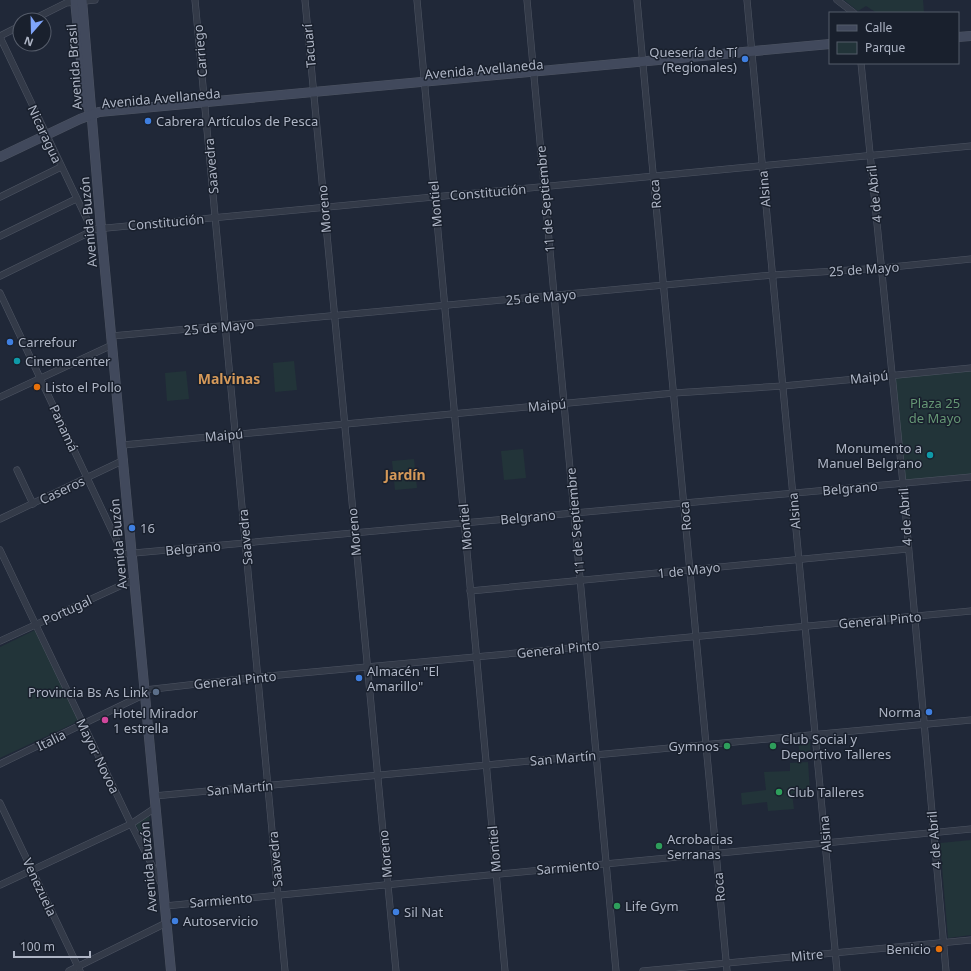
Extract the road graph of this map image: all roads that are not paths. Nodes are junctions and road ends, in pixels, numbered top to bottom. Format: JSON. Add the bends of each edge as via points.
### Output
{"nodes":[{"id":1,"x":95,"y":0,"type":"edge"},
{"id":2,"x":195,"y":0,"type":"edge"},
{"id":3,"x":305,"y":0,"type":"edge"},
{"id":4,"x":417,"y":0,"type":"edge"},
{"id":5,"x":527,"y":0,"type":"edge"},
{"id":6,"x":637,"y":0,"type":"edge"},
{"id":7,"x":747,"y":0,"type":"edge"},
{"id":8,"x":837,"y":0,"type":"edge"},
{"id":9,"x":79,"y":1,"type":"edge"},
{"id":10,"x":48,"y":12,"type":"edge"},
{"id":11,"x":853,"y":12,"type":"edge"},
{"id":12,"x":12,"y":30,"type":"edge"},
{"id":13,"x":971,"y":31,"type":"edge"},
{"id":14,"x":959,"y":33,"type":"edge"},
{"id":15,"x":971,"y":36,"type":"edge"},
{"id":16,"x":0,"y":37,"type":"edge"},
{"id":17,"x":959,"y":37,"type":"edge"},
{"id":18,"x":829,"y":44,"type":"edge"},
{"id":19,"x":829,"y":49,"type":"edge"},
{"id":20,"x":752,"y":54,"type":"junction"},
{"id":21,"x":643,"y":64,"type":"junction"},
{"id":22,"x":861,"y":64,"type":"edge"},
{"id":23,"x":534,"y":75,"type":"junction"},
{"id":24,"x":424,"y":85,"type":"junction"},
{"id":25,"x":313,"y":95,"type":"junction"},
{"id":26,"x":205,"y":105,"type":"junction"},
{"id":27,"x":91,"y":115,"type":"junction"},
{"id":28,"x":46,"y":135,"type":"junction"},
{"id":29,"x":971,"y":146,"type":"edge"},
{"id":30,"x":870,"y":156,"type":"junction"},
{"id":31,"x":0,"y":157,"type":"edge"},
{"id":32,"x":762,"y":166,"type":"junction"},
{"id":33,"x":61,"y":168,"type":"junction"},
{"id":34,"x":654,"y":176,"type":"junction"},
{"id":35,"x":544,"y":186,"type":"junction"},
{"id":36,"x":0,"y":197,"type":"edge"},
{"id":37,"x":434,"y":197,"type":"junction"},
{"id":38,"x":76,"y":199,"type":"junction"},
{"id":39,"x":324,"y":207,"type":"junction"},
{"id":40,"x":215,"y":217,"type":"junction"},
{"id":41,"x":101,"y":228,"type":"junction"},
{"id":42,"x":92,"y":230,"type":"junction"},
{"id":43,"x":0,"y":236,"type":"edge"},
{"id":44,"x":971,"y":259,"type":"edge"},
{"id":45,"x":882,"y":268,"type":"junction"},
{"id":46,"x":0,"y":276,"type":"edge"},
{"id":47,"x":772,"y":276,"type":"junction"},
{"id":48,"x":664,"y":286,"type":"junction"},
{"id":49,"x":0,"y":293,"type":"edge"},
{"id":50,"x":554,"y":296,"type":"junction"},
{"id":51,"x":444,"y":306,"type":"junction"},
{"id":52,"x":334,"y":316,"type":"junction"},
{"id":53,"x":225,"y":326,"type":"junction"},
{"id":54,"x":112,"y":340,"type":"junction"},
{"id":55,"x":971,"y":368,"type":"edge"},
{"id":56,"x":891,"y":375,"type":"junction"},
{"id":57,"x":40,"y":378,"type":"junction"},
{"id":58,"x":783,"y":386,"type":"junction"},
{"id":59,"x":674,"y":393,"type":"junction"},
{"id":60,"x":0,"y":397,"type":"edge"},
{"id":61,"x":564,"y":403,"type":"junction"},
{"id":62,"x":454,"y":414,"type":"junction"},
{"id":63,"x":344,"y":424,"type":"junction"},
{"id":64,"x":236,"y":434,"type":"junction"},
{"id":65,"x":122,"y":445,"type":"junction"},
{"id":66,"x":124,"y":460,"type":"junction"},
{"id":67,"x":16,"y":470,"type":"dead end"},
{"id":68,"x":971,"y":477,"type":"edge"},
{"id":69,"x":87,"y":478,"type":"junction"},
{"id":70,"x":902,"y":484,"type":"junction"},
{"id":71,"x":793,"y":493,"type":"junction"},
{"id":72,"x":684,"y":503,"type":"junction"},
{"id":73,"x":32,"y":504,"type":"junction"},
{"id":74,"x":574,"y":513,"type":"junction"},
{"id":75,"x":0,"y":520,"type":"edge"},
{"id":76,"x":464,"y":523,"type":"junction"},
{"id":77,"x":355,"y":533,"type":"junction"},
{"id":78,"x":246,"y":543,"type":"junction"},
{"id":79,"x":907,"y":549,"type":"junction"},
{"id":80,"x":0,"y":550,"type":"edge"},
{"id":81,"x":132,"y":554,"type":"junction"},
{"id":82,"x":799,"y":560,"type":"junction"},
{"id":83,"x":690,"y":570,"type":"junction"},
{"id":84,"x":135,"y":579,"type":"junction"},
{"id":85,"x":580,"y":581,"type":"junction"},
{"id":86,"x":470,"y":591,"type":"junction"},
{"id":87,"x":971,"y":611,"type":"edge"},
{"id":88,"x":913,"y":617,"type":"junction"},
{"id":89,"x":36,"y":625,"type":"junction"},
{"id":90,"x":805,"y":627,"type":"junction"},
{"id":91,"x":696,"y":637,"type":"junction"},
{"id":92,"x":0,"y":641,"type":"edge"},
{"id":93,"x":587,"y":646,"type":"junction"},
{"id":94,"x":477,"y":657,"type":"junction"},
{"id":95,"x":367,"y":667,"type":"junction"},
{"id":96,"x":258,"y":677,"type":"junction"},
{"id":97,"x":145,"y":692,"type":"junction"},
{"id":98,"x":971,"y":720,"type":"edge"},
{"id":99,"x":83,"y":724,"type":"junction"},
{"id":100,"x":924,"y":725,"type":"junction"},
{"id":101,"x":816,"y":736,"type":"junction"},
{"id":102,"x":707,"y":745,"type":"junction"},
{"id":103,"x":597,"y":755,"type":"junction"},
{"id":104,"x":0,"y":764,"type":"edge"},
{"id":105,"x":486,"y":764,"type":"junction"},
{"id":106,"x":378,"y":775,"type":"junction"},
{"id":107,"x":268,"y":786,"type":"junction"},
{"id":108,"x":154,"y":796,"type":"junction"},
{"id":109,"x":0,"y":804,"type":"edge"},
{"id":110,"x":155,"y":808,"type":"junction"},
{"id":111,"x":131,"y":824,"type":"junction"},
{"id":112,"x":971,"y":829,"type":"edge"},
{"id":113,"x":933,"y":832,"type":"junction"},
{"id":114,"x":825,"y":843,"type":"junction"},
{"id":115,"x":716,"y":853,"type":"junction"},
{"id":116,"x":606,"y":864,"type":"junction"},
{"id":117,"x":32,"y":870,"type":"junction"},
{"id":118,"x":496,"y":874,"type":"junction"},
{"id":119,"x":388,"y":884,"type":"junction"},
{"id":120,"x":0,"y":885,"type":"edge"},
{"id":121,"x":163,"y":887,"type":"junction"},
{"id":122,"x":278,"y":895,"type":"junction"},
{"id":123,"x":165,"y":906,"type":"junction"},
{"id":124,"x":166,"y":923,"type":"junction"},
{"id":125,"x":971,"y":940,"type":"edge"},
{"id":126,"x":943,"y":942,"type":"junction"},
{"id":127,"x":836,"y":953,"type":"junction"},
{"id":128,"x":726,"y":963,"type":"junction"},
{"id":129,"x":79,"y":969,"type":"edge"},
{"id":130,"x":69,"y":971,"type":"edge"},
{"id":131,"x":171,"y":971,"type":"edge"},
{"id":132,"x":285,"y":971,"type":"edge"},
{"id":133,"x":396,"y":971,"type":"edge"},
{"id":134,"x":505,"y":971,"type":"edge"},
{"id":135,"x":616,"y":971,"type":"edge"},
{"id":136,"x":643,"y":971,"type":"edge"},
{"id":137,"x":727,"y":971,"type":"edge"},
{"id":138,"x":837,"y":971,"type":"edge"},
{"id":139,"x":946,"y":971,"type":"edge"}],
"edges":[{"from":1,"to":9,"type":"street"},
{"from":2,"to":26,"type":"street","name":"Carriego"},
{"from":3,"to":25,"type":"street","name":"Tacuarí"},
{"from":4,"to":24,"type":"street","name":"Montiel"},
{"from":5,"to":23,"type":"street","name":"11 de Septiembre"},
{"from":6,"to":21,"type":"street","name":"Roca"},
{"from":7,"to":20,"type":"street","name":"Alsina"},
{"from":8,"to":11,"type":"street"},
{"from":9,"to":10,"type":"street","via":[[66,3]]},
{"from":9,"to":27,"type":"main road","name":"Avenida Brasil","via":[[92,101]]},
{"from":12,"to":16,"type":"street"},
{"from":13,"to":14,"type":"main road"},
{"from":15,"to":17,"type":"main road"},
{"from":16,"to":28,"type":"street","name":"Nicaragua"},
{"from":18,"to":20,"type":"main road","name":"Avenida Avellaneda"},
{"from":19,"to":20,"type":"main road","name":"Avenida Avellaneda"},
{"from":20,"to":21,"type":"main road","name":"Avenida Avellaneda"},
{"from":20,"to":32,"type":"street","name":"Alsina"},
{"from":21,"to":23,"type":"main road","name":"Avenida Avellaneda"},
{"from":21,"to":34,"type":"street","name":"Roca"},
{"from":22,"to":30,"type":"street","name":"4 de Abril"},
{"from":23,"to":24,"type":"main road","name":"Avenida Avellaneda"},
{"from":23,"to":35,"type":"street","name":"11 de Septiembre"},
{"from":24,"to":25,"type":"main road","name":"Avenida Avellaneda"},
{"from":24,"to":37,"type":"street","name":"Montiel"},
{"from":25,"to":26,"type":"main road","name":"Avenida Avellaneda"},
{"from":25,"to":39,"type":"street","name":"Moreno"},
{"from":26,"to":27,"type":"main road","name":"Avenida Avellaneda","via":[[102,117]]},
{"from":26,"to":40,"type":"street","name":"Saavedra"},
{"from":27,"to":28,"type":"main road"},
{"from":27,"to":41,"type":"main road","name":"Avenida Buzón"},
{"from":28,"to":31,"type":"main road"},
{"from":28,"to":33,"type":"street","name":"Nicaragua"},
{"from":29,"to":30,"type":"street","name":"Constitución"},
{"from":30,"to":32,"type":"street","name":"Constitución"},
{"from":30,"to":45,"type":"street","name":"4 de Abril"},
{"from":32,"to":34,"type":"street","name":"Constitución"},
{"from":32,"to":47,"type":"street","name":"Alsina"},
{"from":33,"to":36,"type":"street"},
{"from":33,"to":38,"type":"street","name":"Nicaragua"},
{"from":34,"to":35,"type":"street","name":"Constitución"},
{"from":34,"to":48,"type":"street","name":"Roca"},
{"from":35,"to":37,"type":"street","name":"Constitución"},
{"from":35,"to":50,"type":"street","name":"11 de Septiembre"},
{"from":37,"to":39,"type":"street","name":"Constitución"},
{"from":37,"to":51,"type":"street","name":"Montiel"},
{"from":38,"to":42,"type":"street","name":"Nicaragua"},
{"from":38,"to":43,"type":"street"},
{"from":39,"to":40,"type":"street","name":"Constitución"},
{"from":39,"to":52,"type":"street","name":"Moreno"},
{"from":40,"to":41,"type":"street","name":"Constitución"},
{"from":40,"to":53,"type":"street","name":"Saavedra"},
{"from":41,"to":42,"type":"street","name":"Constitución"},
{"from":41,"to":54,"type":"main road","name":"Avenida Buzón"},
{"from":42,"to":46,"type":"street","name":"Constitución"},
{"from":44,"to":45,"type":"street","name":"25 de Mayo"},
{"from":45,"to":47,"type":"street","name":"25 de Mayo"},
{"from":45,"to":56,"type":"street","name":"4 de Abril"},
{"from":47,"to":48,"type":"street","name":"25 de Mayo"},
{"from":47,"to":58,"type":"street","name":"Alsina"},
{"from":48,"to":50,"type":"street","name":"25 de Mayo"},
{"from":48,"to":59,"type":"street","name":"Roca"},
{"from":49,"to":57,"type":"street","name":"Panamá"},
{"from":50,"to":51,"type":"street","name":"25 de Mayo"},
{"from":50,"to":61,"type":"street","name":"11 de Septiembre"},
{"from":51,"to":52,"type":"street","name":"25 de Mayo"},
{"from":51,"to":62,"type":"street","name":"Montiel"},
{"from":52,"to":53,"type":"street","name":"25 de Mayo"},
{"from":52,"to":63,"type":"street","name":"Moreno"},
{"from":53,"to":54,"type":"street","name":"25 de Mayo"},
{"from":53,"to":64,"type":"street","name":"Saavedra"},
{"from":54,"to":57,"type":"street"},
{"from":54,"to":65,"type":"main road","name":"Avenida Buzón"},
{"from":55,"to":56,"type":"street","name":"Maipú"},
{"from":56,"to":58,"type":"street","name":"Maipú"},
{"from":56,"to":70,"type":"street","name":"4 de Abril"},
{"from":57,"to":60,"type":"street"},
{"from":57,"to":69,"type":"street","name":"Panamá"},
{"from":58,"to":59,"type":"street","name":"Maipú"},
{"from":58,"to":71,"type":"street","name":"Alsina"},
{"from":59,"to":61,"type":"street","name":"Maipú"},
{"from":59,"to":72,"type":"street","name":"Roca"},
{"from":61,"to":62,"type":"street","name":"Maipú"},
{"from":61,"to":74,"type":"street","name":"11 de Septiembre"},
{"from":62,"to":63,"type":"street","name":"Maipú"},
{"from":62,"to":76,"type":"street","name":"Montiel"},
{"from":63,"to":64,"type":"street","name":"Maipú"},
{"from":63,"to":77,"type":"street","name":"Moreno"},
{"from":64,"to":65,"type":"street","name":"Maipú"},
{"from":64,"to":78,"type":"street","name":"Saavedra"},
{"from":65,"to":66,"type":"main road","name":"Avenida Buzón"},
{"from":66,"to":69,"type":"street","name":"Caseros"},
{"from":66,"to":81,"type":"main road","name":"Avenida Buzón"},
{"from":67,"to":73,"type":"street"},
{"from":68,"to":70,"type":"street","name":"Belgrano"},
{"from":69,"to":73,"type":"street","name":"Caseros"},
{"from":69,"to":81,"type":"street","name":"Panamá","via":[[123,554]]},
{"from":70,"to":71,"type":"street","name":"Belgrano"},
{"from":70,"to":79,"type":"street","name":"4 de Abril"},
{"from":71,"to":72,"type":"street","name":"Belgrano"},
{"from":71,"to":82,"type":"street","name":"Alsina"},
{"from":72,"to":74,"type":"street","name":"Belgrano"},
{"from":72,"to":83,"type":"street","name":"Roca"},
{"from":73,"to":75,"type":"street","name":"Caseros"},
{"from":74,"to":76,"type":"street","name":"Belgrano"},
{"from":74,"to":85,"type":"street","name":"11 de Septiembre"},
{"from":76,"to":77,"type":"street","name":"Belgrano"},
{"from":76,"to":86,"type":"street","name":"Montiel"},
{"from":77,"to":78,"type":"street","name":"Belgrano"},
{"from":77,"to":95,"type":"street","name":"Moreno"},
{"from":78,"to":81,"type":"street","name":"Belgrano"},
{"from":78,"to":96,"type":"street","name":"Saavedra"},
{"from":79,"to":82,"type":"street","name":"1 de Mayo"},
{"from":79,"to":88,"type":"street","name":"4 de Abril"},
{"from":80,"to":89,"type":"street","name":"Mayor Novoa"},
{"from":81,"to":84,"type":"main road","name":"Avenida Buzón"},
{"from":82,"to":83,"type":"street","name":"1 de Mayo"},
{"from":82,"to":90,"type":"street","name":"Alsina"},
{"from":83,"to":85,"type":"street","name":"1 de Mayo"},
{"from":83,"to":91,"type":"street","name":"Roca"},
{"from":84,"to":89,"type":"street","name":"Portugal"},
{"from":84,"to":97,"type":"main road","name":"Avenida Buzón"},
{"from":85,"to":86,"type":"street","name":"1 de Mayo"},
{"from":85,"to":93,"type":"street","name":"11 de Septiembre"},
{"from":86,"to":94,"type":"street","name":"Montiel"},
{"from":87,"to":88,"type":"street","name":"General Pinto"},
{"from":88,"to":90,"type":"street","name":"General Pinto"},
{"from":88,"to":100,"type":"street","name":"4 de Abril"},
{"from":89,"to":92,"type":"street","name":"Portugal"},
{"from":89,"to":99,"type":"street","name":"Mayor Novoa"},
{"from":90,"to":91,"type":"street","name":"General Pinto"},
{"from":90,"to":101,"type":"street","name":"Alsina"},
{"from":91,"to":93,"type":"street","name":"General Pinto"},
{"from":91,"to":102,"type":"street","name":"Roca"},
{"from":93,"to":94,"type":"street","name":"General Pinto"},
{"from":93,"to":103,"type":"street","name":"11 de Septiembre"},
{"from":94,"to":95,"type":"street","name":"General Pinto"},
{"from":94,"to":105,"type":"street","name":"Montiel"},
{"from":95,"to":96,"type":"street","name":"General Pinto"},
{"from":95,"to":106,"type":"street","name":"Moreno"},
{"from":96,"to":97,"type":"street","name":"General Pinto"},
{"from":96,"to":107,"type":"street","name":"Saavedra"},
{"from":97,"to":99,"type":"street","name":"Italia"},
{"from":97,"to":108,"type":"main road","name":"Avenida Buzón"},
{"from":98,"to":100,"type":"street","name":"San Martín"},
{"from":99,"to":104,"type":"street","name":"Italia"},
{"from":99,"to":111,"type":"street","name":"Mayor Novoa"},
{"from":100,"to":101,"type":"street","name":"San Martín"},
{"from":100,"to":113,"type":"street","name":"4 de Abril"},
{"from":101,"to":102,"type":"street","name":"San Martín"},
{"from":101,"to":114,"type":"street","name":"Alsina"},
{"from":102,"to":103,"type":"street","name":"San Martín"},
{"from":102,"to":115,"type":"street","name":"Roca"},
{"from":103,"to":105,"type":"street","name":"San Martín"},
{"from":103,"to":116,"type":"street","name":"11 de Septiembre"},
{"from":105,"to":106,"type":"street","name":"San Martín"},
{"from":105,"to":118,"type":"street","name":"Montiel"},
{"from":106,"to":107,"type":"street","name":"San Martín"},
{"from":106,"to":119,"type":"street","name":"Moreno"},
{"from":107,"to":108,"type":"street","name":"San Martín"},
{"from":107,"to":122,"type":"street","name":"Saavedra"},
{"from":108,"to":110,"type":"main road","name":"Avenida Buzón"},
{"from":109,"to":117,"type":"street","name":"Venezuela"},
{"from":110,"to":111,"type":"street"},
{"from":110,"to":121,"type":"main road","name":"Avenida Buzón"},
{"from":111,"to":117,"type":"street"},
{"from":111,"to":121,"type":"street","name":"Mayor Novoa"},
{"from":112,"to":113,"type":"street","name":"Sarmiento"},
{"from":113,"to":114,"type":"street","name":"Sarmiento"},
{"from":113,"to":126,"type":"street","name":"4 de Abril"},
{"from":114,"to":115,"type":"street","name":"Sarmiento"},
{"from":114,"to":127,"type":"street","name":"Alsina"},
{"from":115,"to":116,"type":"street","name":"Sarmiento"},
{"from":115,"to":128,"type":"street","name":"Roca"},
{"from":116,"to":118,"type":"street","name":"Sarmiento"},
{"from":116,"to":135,"type":"street","name":"11 de Septiembre"},
{"from":117,"to":120,"type":"street"},
{"from":117,"to":129,"type":"street","name":"Venezuela"},
{"from":118,"to":119,"type":"street","name":"Sarmiento"},
{"from":118,"to":134,"type":"street","name":"Montiel"},
{"from":119,"to":122,"type":"street","name":"Sarmiento"},
{"from":119,"to":133,"type":"street","name":"Moreno"},
{"from":121,"to":123,"type":"main road","name":"Avenida Buzón"},
{"from":122,"to":123,"type":"street","name":"Sarmiento"},
{"from":122,"to":132,"type":"street","name":"Saavedra"},
{"from":123,"to":124,"type":"main road","name":"Avenida Buzón"},
{"from":124,"to":129,"type":"street"},
{"from":124,"to":131,"type":"main road","name":"Avenida Buzón"},
{"from":125,"to":126,"type":"street","name":"Mitre"},
{"from":126,"to":127,"type":"street","name":"Mitre"},
{"from":126,"to":139,"type":"street","name":"4 de Abril"},
{"from":127,"to":128,"type":"street","name":"Mitre"},
{"from":127,"to":138,"type":"street","name":"Alsina"},
{"from":128,"to":136,"type":"street","name":"Mitre"},
{"from":128,"to":137,"type":"street","name":"Roca"},
{"from":129,"to":130,"type":"street"}]}
